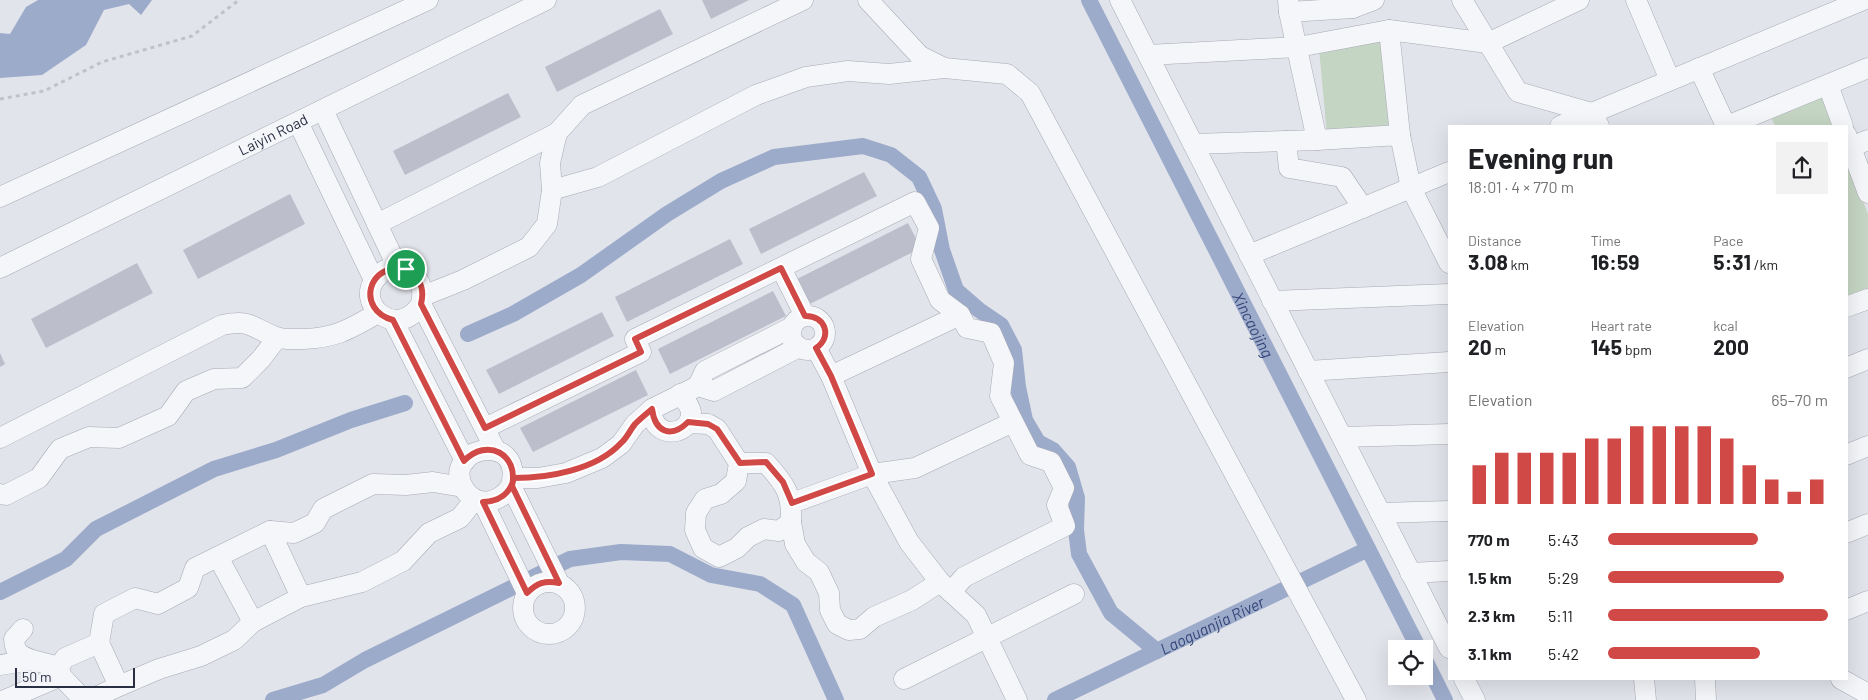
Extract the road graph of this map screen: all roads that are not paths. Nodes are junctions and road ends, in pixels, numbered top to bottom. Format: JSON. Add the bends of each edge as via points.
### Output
{"nodes":[{"id":1,"x":428,"y":0,"type":"edge"},
{"id":2,"x":546,"y":0,"type":"edge"},
{"id":3,"x":803,"y":0,"type":"edge"},
{"id":4,"x":868,"y":0,"type":"edge"},
{"id":5,"x":1120,"y":0,"type":"edge"},
{"id":6,"x":1374,"y":0,"type":"edge"},
{"id":7,"x":1462,"y":0,"type":"edge"},
{"id":8,"x":1579,"y":0,"type":"edge"},
{"id":9,"x":1636,"y":0,"type":"edge"},
{"id":10,"x":1863,"y":0,"type":"edge"},
{"id":11,"x":1353,"y":4,"type":"edge"},
{"id":12,"x":1289,"y":6,"type":"edge"},
{"id":13,"x":1317,"y":10,"type":"junction"},
{"id":14,"x":1389,"y":30,"type":"junction"},
{"id":15,"x":1488,"y":43,"type":"junction"},
{"id":16,"x":1306,"y":46,"type":"junction"},
{"id":17,"x":1148,"y":56,"type":"junction"},
{"id":18,"x":944,"y":68,"type":"junction"},
{"id":19,"x":1699,"y":68,"type":"junction"},
{"id":20,"x":1868,"y":68,"type":"edge"},
{"id":21,"x":1670,"y":80,"type":"junction"},
{"id":22,"x":1828,"y":85,"type":"junction"},
{"id":23,"x":323,"y":110,"type":"junction"},
{"id":24,"x":1596,"y":120,"type":"edge"},
{"id":25,"x":1763,"y":120,"type":"edge"},
{"id":26,"x":298,"y":122,"type":"junction"},
{"id":27,"x":1566,"y":125,"type":"edge"},
{"id":28,"x":1726,"y":125,"type":"edge"},
{"id":29,"x":1732,"y":125,"type":"edge"},
{"id":30,"x":1843,"y":125,"type":"edge"},
{"id":31,"x":557,"y":133,"type":"junction"},
{"id":32,"x":1400,"y":135,"type":"junction"},
{"id":33,"x":1317,"y":140,"type":"junction"},
{"id":34,"x":1286,"y":141,"type":"junction"},
{"id":35,"x":1855,"y":141,"type":"edge"},
{"id":36,"x":1193,"y":144,"type":"junction"},
{"id":37,"x":1448,"y":172,"type":"edge"},
{"id":38,"x":1411,"y":188,"type":"junction"},
{"id":39,"x":552,"y":190,"type":"junction"},
{"id":40,"x":1868,"y":193,"type":"edge"},
{"id":41,"x":0,"y":197,"type":"edge"},
{"id":42,"x":1363,"y":208,"type":"junction"},
{"id":43,"x":377,"y":224,"type":"junction"},
{"id":44,"x":1442,"y":236,"type":"edge"},
{"id":45,"x":1249,"y":255,"type":"junction"},
{"id":46,"x":1448,"y":259,"type":"edge"},
{"id":47,"x":0,"y":268,"type":"edge"},
{"id":48,"x":398,"y":268,"type":"junction"},
{"id":49,"x":781,"y":268,"type":"junction"},
{"id":50,"x":374,"y":280,"type":"junction"},
{"id":51,"x":1448,"y":294,"type":"edge"},
{"id":52,"x":1868,"y":299,"type":"edge"},
{"id":53,"x":422,"y":300,"type":"junction"},
{"id":54,"x":1272,"y":301,"type":"junction"},
{"id":55,"x":1848,"y":306,"type":"edge"},
{"id":56,"x":960,"y":315,"type":"junction"},
{"id":57,"x":385,"y":316,"type":"junction"},
{"id":58,"x":798,"y":321,"type":"junction"},
{"id":59,"x":277,"y":338,"type":"junction"},
{"id":60,"x":761,"y":342,"type":"junction"},
{"id":61,"x":807,"y":348,"type":"junction"},
{"id":62,"x":771,"y":361,"type":"junction"},
{"id":63,"x":1867,"y":361,"type":"edge"},
{"id":64,"x":1448,"y":362,"type":"edge"},
{"id":65,"x":1848,"y":367,"type":"edge"},
{"id":66,"x":1308,"y":371,"type":"junction"},
{"id":67,"x":831,"y":376,"type":"junction"},
{"id":68,"x":698,"y":386,"type":"junction"},
{"id":69,"x":680,"y":394,"type":"junction"},
{"id":70,"x":652,"y":409,"type":"junction"},
{"id":71,"x":688,"y":422,"type":"junction"},
{"id":72,"x":1014,"y":422,"type":"junction"},
{"id":73,"x":485,"y":428,"type":"junction"},
{"id":74,"x":1448,"y":434,"type":"edge"},
{"id":75,"x":1342,"y":437,"type":"junction"},
{"id":76,"x":0,"y":438,"type":"edge"},
{"id":77,"x":1868,"y":446,"type":"edge"},
{"id":78,"x":496,"y":451,"type":"junction"},
{"id":79,"x":1848,"y":454,"type":"edge"},
{"id":80,"x":464,"y":461,"type":"junction"},
{"id":81,"x":740,"y":463,"type":"junction"},
{"id":82,"x":872,"y":474,"type":"junction"},
{"id":83,"x":512,"y":482,"type":"junction"},
{"id":84,"x":0,"y":494,"type":"edge"},
{"id":85,"x":474,"y":496,"type":"junction"},
{"id":86,"x":1448,"y":511,"type":"edge"},
{"id":87,"x":791,"y":513,"type":"junction"},
{"id":88,"x":1380,"y":513,"type":"junction"},
{"id":89,"x":1868,"y":524,"type":"edge"},
{"id":90,"x":270,"y":531,"type":"junction"},
{"id":91,"x":1848,"y":532,"type":"edge"},
{"id":92,"x":218,"y":557,"type":"junction"},
{"id":93,"x":1448,"y":571,"type":"edge"},
{"id":94,"x":1410,"y":573,"type":"junction"},
{"id":95,"x":559,"y":583,"type":"junction"},
{"id":96,"x":945,"y":587,"type":"junction"},
{"id":97,"x":527,"y":593,"type":"junction"},
{"id":98,"x":1074,"y":594,"type":"dead end"},
{"id":99,"x":301,"y":597,"type":"junction"},
{"id":100,"x":1868,"y":601,"type":"edge"},
{"id":101,"x":1848,"y":609,"type":"edge"},
{"id":102,"x":252,"y":622,"type":"junction"},
{"id":103,"x":23,"y":629,"type":"dead end"},
{"id":104,"x":987,"y":637,"type":"junction"},
{"id":105,"x":99,"y":643,"type":"junction"},
{"id":106,"x":1448,"y":646,"type":"edge"},
{"id":107,"x":32,"y":660,"type":"junction"},
{"id":108,"x":0,"y":664,"type":"edge"},
{"id":109,"x":60,"y":671,"type":"junction"},
{"id":110,"x":904,"y":679,"type":"dead end"},
{"id":111,"x":1465,"y":680,"type":"edge"},
{"id":112,"x":1644,"y":680,"type":"edge"},
{"id":113,"x":1704,"y":680,"type":"edge"},
{"id":114,"x":1843,"y":680,"type":"edge"},
{"id":115,"x":119,"y":686,"type":"junction"},
{"id":116,"x":1867,"y":692,"type":"edge"},
{"id":117,"x":86,"y":699,"type":"edge"},
{"id":118,"x":5,"y":700,"type":"edge"},
{"id":119,"x":1018,"y":700,"type":"edge"},
{"id":120,"x":1356,"y":700,"type":"edge"},
{"id":121,"x":1475,"y":700,"type":"edge"},
{"id":122,"x":1646,"y":700,"type":"edge"},
{"id":123,"x":1706,"y":700,"type":"edge"}],
"edges":[{"from":1,"to":41,"type":"street"},
{"from":2,"to":23,"type":"street","name":"Laiyin Road"},
{"from":3,"to":31,"type":"street","via":[[582,105]]},
{"from":4,"to":18,"type":"street","via":[[920,56]]},
{"from":5,"to":17,"type":"street"},
{"from":6,"to":11,"type":"street"},
{"from":7,"to":15,"type":"street"},
{"from":8,"to":15,"type":"street"},
{"from":9,"to":21,"type":"street"},
{"from":10,"to":19,"type":"street"},
{"from":11,"to":13,"type":"street"},
{"from":12,"to":13,"type":"street"},
{"from":12,"to":16,"type":"street"},
{"from":13,"to":16,"type":"street"},
{"from":14,"to":15,"type":"street"},
{"from":14,"to":16,"type":"street"},
{"from":14,"to":32,"type":"street"},
{"from":15,"to":24,"type":"street","via":[[1518,92]]},
{"from":16,"to":17,"type":"street"},
{"from":16,"to":33,"type":"street"},
{"from":17,"to":36,"type":"street"},
{"from":18,"to":39,"type":"street","via":[[889,74],[848,71],[806,77],[756,95],[598,177]]},
{"from":18,"to":120,"type":"street","via":[[1007,74],[1030,93]]},
{"from":19,"to":21,"type":"street"},
{"from":19,"to":28,"type":"street"},
{"from":20,"to":22,"type":"street"},
{"from":21,"to":24,"type":"street"},
{"from":22,"to":25,"type":"street"},
{"from":22,"to":30,"type":"street"},
{"from":23,"to":26,"type":"street","name":"Laiyin Road"},
{"from":23,"to":43,"type":"street"},
{"from":24,"to":27,"type":"street"},
{"from":25,"to":29,"type":"street"},
{"from":26,"to":47,"type":"street","name":"Laiyin Road"},
{"from":26,"to":50,"type":"street"},
{"from":31,"to":39,"type":"street","via":[[550,163]]},
{"from":31,"to":43,"type":"street"},
{"from":32,"to":33,"type":"street"},
{"from":32,"to":38,"type":"street"},
{"from":33,"to":34,"type":"street"},
{"from":34,"to":36,"type":"street"},
{"from":34,"to":42,"type":"street","via":[[1289,168],[1342,177]]},
{"from":35,"to":40,"type":"street"},
{"from":36,"to":45,"type":"street"},
{"from":37,"to":38,"type":"street"},
{"from":38,"to":42,"type":"street"},
{"from":38,"to":44,"type":"street"},
{"from":39,"to":53,"type":"street","via":[[547,224],[529,247]]},
{"from":42,"to":45,"type":"street"},
{"from":43,"to":48,"type":"street"},
{"from":44,"to":46,"type":"street"},
{"from":45,"to":54,"type":"street"},
{"from":48,"to":50,"type":"street","via":[[389,269]]},
{"from":48,"to":53,"type":"street","via":[[406,269],[419,280],[423,288]]},
{"from":49,"to":56,"type":"street","via":[[915,202],[929,228],[921,259],[940,300]]},
{"from":49,"to":58,"type":"street"},
{"from":49,"to":73,"type":"street","via":[[635,339],[641,352]]},
{"from":50,"to":57,"type":"street","via":[[370,296],[372,305]]},
{"from":51,"to":54,"type":"street"},
{"from":52,"to":55,"type":"street"},
{"from":53,"to":57,"type":"street","via":[[417,312],[410,317]]},
{"from":53,"to":73,"type":"street"},
{"from":54,"to":66,"type":"street"},
{"from":56,"to":67,"type":"street"},
{"from":56,"to":72,"type":"street","via":[[968,328],[991,333],[1004,363],[1000,396]]},
{"from":57,"to":59,"type":"street","via":[[322,339]]},
{"from":57,"to":80,"type":"street"},
{"from":58,"to":60,"type":"street"},
{"from":58,"to":61,"type":"street","via":[[792,338]]},
{"from":58,"to":61,"type":"street","via":[[816,317],[824,324],[824,341]]},
{"from":59,"to":76,"type":"street","via":[[252,324],[222,325]]},
{"from":59,"to":84,"type":"street","via":[[242,378],[214,379],[186,391],[168,416],[119,438],[89,437],[60,449],[39,478],[6,495]]},
{"from":60,"to":62,"type":"street"},
{"from":60,"to":68,"type":"street","via":[[705,371]]},
{"from":61,"to":62,"type":"street"},
{"from":61,"to":67,"type":"street"},
{"from":62,"to":68,"type":"street","via":[[714,391]]},
{"from":63,"to":65,"type":"street"},
{"from":64,"to":66,"type":"street"},
{"from":66,"to":75,"type":"street"},
{"from":67,"to":82,"type":"street"},
{"from":68,"to":69,"type":"street"},
{"from":69,"to":70,"type":"street"},
{"from":69,"to":71,"type":"street","via":[[691,412]]},
{"from":70,"to":71,"type":"street","via":[[653,420],[660,429],[670,432],[681,430]]},
{"from":70,"to":83,"type":"street","via":[[635,424],[621,444],[602,458],[566,473]]},
{"from":71,"to":81,"type":"street","via":[[708,424],[717,429]]},
{"from":72,"to":82,"type":"street","via":[[915,468]]},
{"from":72,"to":96,"type":"street","via":[[1030,455],[1051,462],[1064,488],[1057,505],[1065,526]]},
{"from":73,"to":78,"type":"street"},
{"from":74,"to":75,"type":"street"},
{"from":75,"to":88,"type":"street"},
{"from":77,"to":79,"type":"street"},
{"from":78,"to":80,"type":"street","via":[[479,450]]},
{"from":78,"to":83,"type":"street","via":[[509,461],[513,469]]},
{"from":80,"to":85,"type":"street","via":[[460,478]]},
{"from":81,"to":87,"type":"street","via":[[766,462],[783,482]]},
{"from":81,"to":87,"type":"street","via":[[736,480],[721,494],[705,499],[696,513],[695,530],[703,548],[719,556],[764,529],[779,531]]},
{"from":82,"to":87,"type":"street"},
{"from":82,"to":96,"type":"street","via":[[909,542]]},
{"from":83,"to":85,"type":"street","via":[[507,493],[492,502]]},
{"from":83,"to":95,"type":"street"},
{"from":85,"to":90,"type":"street","via":[[433,482],[374,484],[323,509],[315,524],[294,533]]},
{"from":85,"to":97,"type":"street"},
{"from":85,"to":99,"type":"street","via":[[460,518],[430,533],[403,561],[362,582]]},
{"from":86,"to":88,"type":"street"},
{"from":87,"to":96,"type":"street","via":[[796,544],[806,562],[819,572],[837,624],[849,630],[860,629],[874,617]]},
{"from":88,"to":94,"type":"street"},
{"from":89,"to":91,"type":"street"},
{"from":90,"to":92,"type":"street"},
{"from":90,"to":99,"type":"street"},
{"from":92,"to":102,"type":"street"},
{"from":92,"to":105,"type":"street","via":[[195,568],[188,588],[158,604],[135,598],[104,614]]},
{"from":93,"to":94,"type":"street"},
{"from":94,"to":106,"type":"street"},
{"from":95,"to":97,"type":"street","via":[[541,582]]},
{"from":95,"to":97,"type":"street","via":[[572,594],[576,610],[569,626],[554,634],[538,632],[525,619],[523,610]]},
{"from":96,"to":104,"type":"street","via":[[976,615]]},
{"from":98,"to":104,"type":"street"},
{"from":99,"to":102,"type":"street"},
{"from":100,"to":101,"type":"street"},
{"from":102,"to":115,"type":"street","via":[[234,640],[201,656]]},
{"from":103,"to":107,"type":"street","via":[[14,639],[14,648],[21,656]]},
{"from":104,"to":110,"type":"street"},
{"from":104,"to":119,"type":"street"},
{"from":105,"to":109,"type":"street","via":[[65,658]]},
{"from":105,"to":115,"type":"street"},
{"from":107,"to":108,"type":"street"},
{"from":107,"to":109,"type":"street"},
{"from":109,"to":117,"type":"street","via":[[78,695]]},
{"from":109,"to":118,"type":"street"},
{"from":111,"to":121,"type":"street"},
{"from":112,"to":122,"type":"street"},
{"from":113,"to":123,"type":"street"},
{"from":114,"to":116,"type":"street"},
{"from":115,"to":117,"type":"street"}]}
